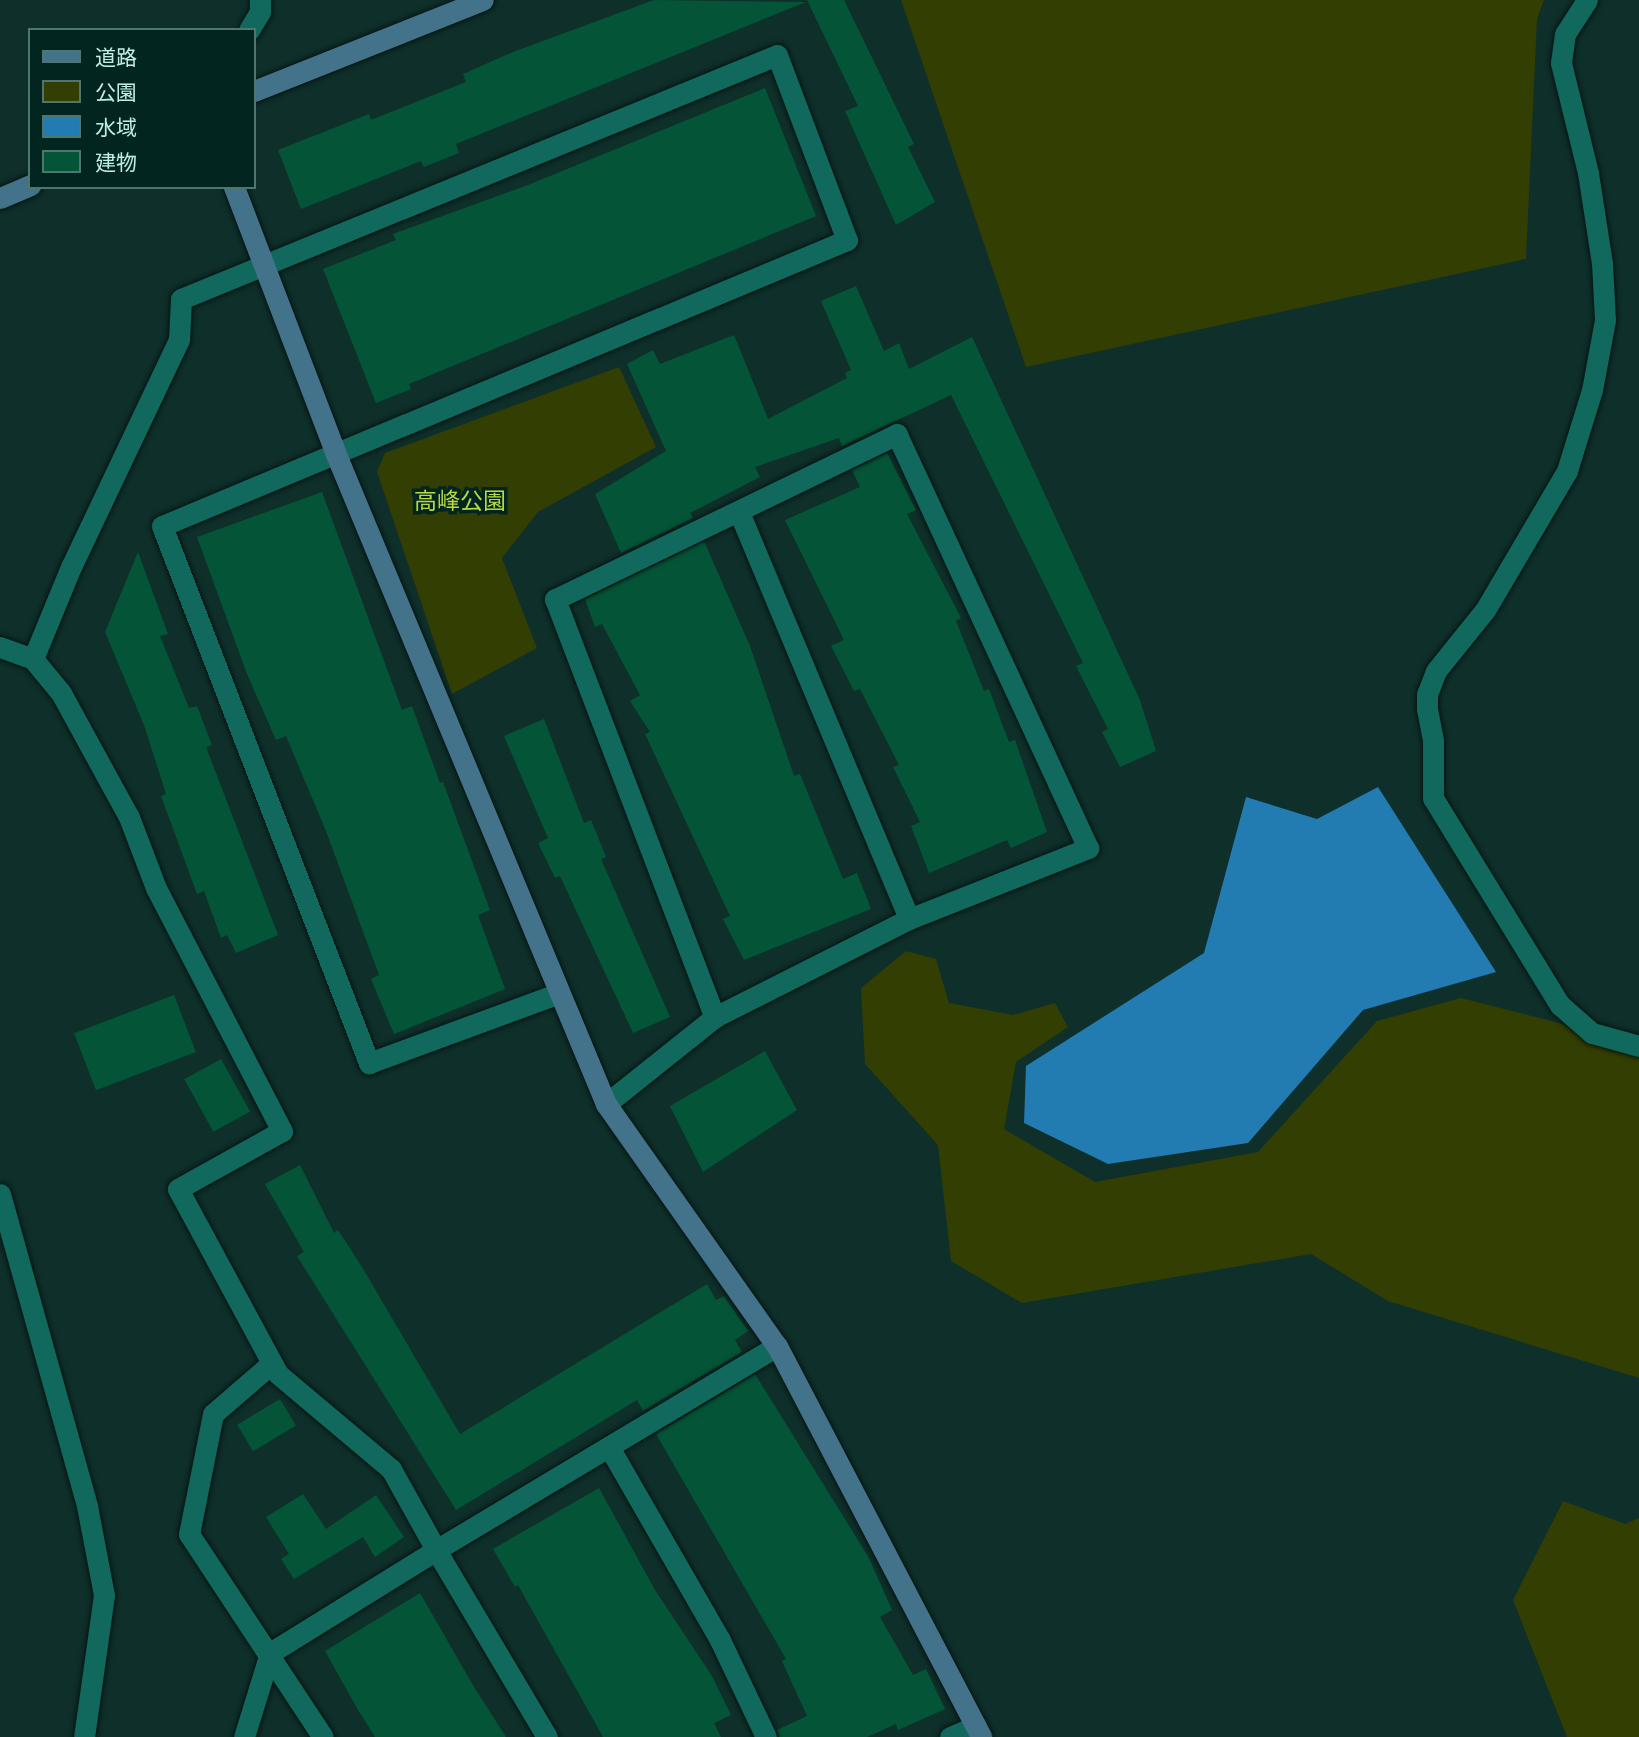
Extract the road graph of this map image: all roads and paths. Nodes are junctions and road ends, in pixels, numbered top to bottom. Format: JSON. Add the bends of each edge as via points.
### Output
{"nodes":[{"id":1,"x":260,"y":0,"type":"edge"},
{"id":2,"x":483,"y":0,"type":"edge"},
{"id":3,"x":1587,"y":0,"type":"edge"},
{"id":4,"x":250,"y":28,"type":"edge"},
{"id":5,"x":256,"y":90,"type":"edge"},
{"id":6,"x":28,"y":186,"type":"edge"},
{"id":7,"x":235,"y":189,"type":"edge"},
{"id":8,"x":0,"y":198,"type":"edge"},
{"id":9,"x":264,"y":268,"type":"junction"},
{"id":10,"x":335,"y":452,"type":"junction"},
{"id":11,"x":739,"y":512,"type":"junction"},
{"id":12,"x":0,"y":647,"type":"edge"},
{"id":13,"x":33,"y":659,"type":"junction"},
{"id":14,"x":909,"y":919,"type":"junction"},
{"id":15,"x":557,"y":994,"type":"junction"},
{"id":16,"x":715,"y":1017,"type":"junction"},
{"id":17,"x":1639,"y":1046,"type":"edge"},
{"id":18,"x":606,"y":1104,"type":"junction"},
{"id":19,"x":0,"y":1194,"type":"edge"},
{"id":20,"x":777,"y":1346,"type":"junction"},
{"id":21,"x":272,"y":1363,"type":"junction"},
{"id":22,"x":608,"y":1447,"type":"junction"},
{"id":23,"x":436,"y":1550,"type":"junction"},
{"id":24,"x":270,"y":1653,"type":"junction"},
{"id":25,"x":979,"y":1732,"type":"edge"},
{"id":26,"x":85,"y":1737,"type":"edge"},
{"id":27,"x":244,"y":1737,"type":"edge"},
{"id":28,"x":323,"y":1737,"type":"edge"},
{"id":29,"x":547,"y":1737,"type":"edge"},
{"id":30,"x":766,"y":1737,"type":"edge"},
{"id":31,"x":950,"y":1737,"type":"edge"}],
"edges":[{"from":1,"to":4,"type":"street","via":[[260,12]]},
{"from":2,"to":5,"type":"street"},
{"from":3,"to":17,"type":"street","via":[[1565,34],[1561,63],[1588,173],[1602,263],[1605,320],[1592,390],[1567,471],[1485,610],[1436,671],[1427,709],[1433,741],[1433,798],[1560,1005],[1592,1033]]},
{"from":6,"to":8,"type":"street"},
{"from":7,"to":9,"type":"street"},
{"from":9,"to":10,"type":"street"},
{"from":9,"to":10,"type":"street","via":[[326,236],[777,55],[847,240]]},
{"from":9,"to":13,"type":"street","via":[[181,299],[179,340],[71,567]]},
{"from":10,"to":15,"type":"street"},
{"from":10,"to":15,"type":"street","via":[[162,526],[369,1063]]},
{"from":11,"to":14,"type":"street"},
{"from":11,"to":14,"type":"street","via":[[897,434],[1088,848]]},
{"from":11,"to":16,"type":"street","via":[[555,599]]},
{"from":12,"to":13,"type":"street"},
{"from":13,"to":21,"type":"street","via":[[61,693],[129,817],[156,888],[282,1131],[178,1189]]},
{"from":14,"to":16,"type":"street"},
{"from":15,"to":18,"type":"street"},
{"from":16,"to":18,"type":"street"},
{"from":18,"to":20,"type":"street"},
{"from":19,"to":26,"type":"street","via":[[90,1517],[102,1581],[103,1608]]},
{"from":20,"to":22,"type":"street"},
{"from":20,"to":25,"type":"street"},
{"from":21,"to":23,"type":"street","via":[[278,1374],[391,1469]]},
{"from":21,"to":24,"type":"street","via":[[212,1414],[189,1534]]},
{"from":22,"to":23,"type":"street"},
{"from":22,"to":30,"type":"street","via":[[720,1640]]},
{"from":23,"to":24,"type":"street"},
{"from":23,"to":29,"type":"street"},
{"from":24,"to":27,"type":"street"},
{"from":24,"to":28,"type":"street"},
{"from":25,"to":31,"type":"street"}]}
